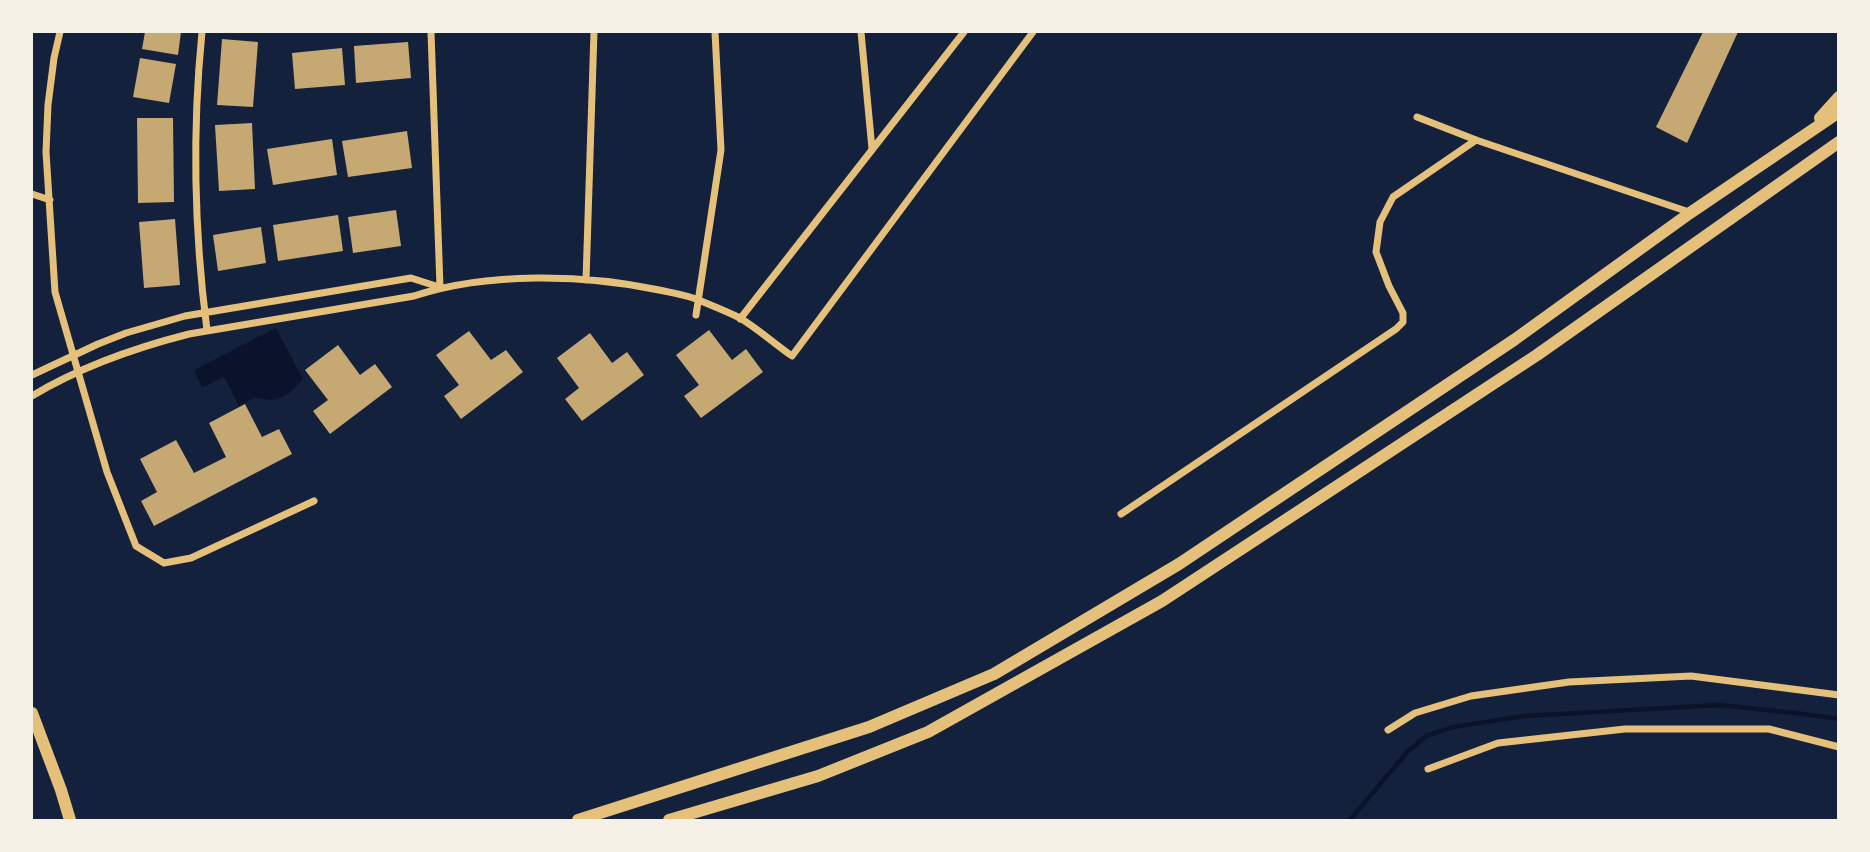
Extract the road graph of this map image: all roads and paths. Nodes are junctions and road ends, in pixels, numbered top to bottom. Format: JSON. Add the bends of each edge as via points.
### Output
{"nodes":[{"id":1,"x":60,"y":32,"type":"edge"},
{"id":2,"x":202,"y":32,"type":"edge"},
{"id":3,"x":431,"y":32,"type":"edge"},
{"id":4,"x":594,"y":32,"type":"edge"},
{"id":5,"x":715,"y":32,"type":"edge"},
{"id":6,"x":861,"y":32,"type":"edge"},
{"id":7,"x":964,"y":32,"type":"edge"},
{"id":8,"x":1033,"y":32,"type":"edge"},
{"id":9,"x":1839,"y":97,"type":"edge"},
{"id":10,"x":1839,"y":112,"type":"edge"},
{"id":11,"x":1417,"y":117,"type":"dead end"},
{"id":12,"x":1805,"y":136,"type":"junction"},
{"id":13,"x":1476,"y":140,"type":"junction"},
{"id":14,"x":1839,"y":142,"type":"edge"},
{"id":15,"x":872,"y":150,"type":"junction"},
{"id":16,"x":1839,"y":151,"type":"edge"},
{"id":17,"x":1803,"y":168,"type":"junction"},
{"id":18,"x":32,"y":194,"type":"edge"},
{"id":19,"x":50,"y":200,"type":"junction"},
{"id":20,"x":1690,"y":213,"type":"junction"},
{"id":21,"x":586,"y":280,"type":"junction"},
{"id":22,"x":440,"y":287,"type":"junction"},
{"id":23,"x":698,"y":300,"type":"junction"},
{"id":24,"x":205,"y":312,"type":"junction"},
{"id":25,"x":696,"y":314,"type":"dead end"},
{"id":26,"x":740,"y":319,"type":"junction"},
{"id":27,"x":207,"y":330,"type":"junction"},
{"id":28,"x":73,"y":355,"type":"junction"},
{"id":29,"x":78,"y":372,"type":"junction"},
{"id":30,"x":32,"y":375,"type":"edge"},
{"id":31,"x":32,"y":396,"type":"edge"},
{"id":32,"x":314,"y":501,"type":"dead end"},
{"id":33,"x":1121,"y":514,"type":"dead end"},
{"id":34,"x":1839,"y":695,"type":"edge"},
{"id":35,"x":32,"y":713,"type":"edge"},
{"id":36,"x":1388,"y":730,"type":"dead end"},
{"id":37,"x":1839,"y":747,"type":"edge"},
{"id":38,"x":1428,"y":769,"type":"dead end"},
{"id":39,"x":70,"y":821,"type":"edge"},
{"id":40,"x":578,"y":821,"type":"edge"},
{"id":41,"x":669,"y":821,"type":"edge"}],
"edges":[{"from":1,"to":19,"type":"street","via":[[48,105]]},
{"from":2,"to":24,"type":"street","via":[[195,188]]},
{"from":3,"to":22,"type":"street"},
{"from":4,"to":21,"type":"street"},
{"from":5,"to":23,"type":"street","via":[[720,150]]},
{"from":6,"to":15,"type":"street"},
{"from":7,"to":15,"type":"street"},
{"from":8,"to":26,"type":"street","via":[[792,356]]},
{"from":9,"to":12,"type":"main road"},
{"from":10,"to":12,"type":"main road"},
{"from":11,"to":13,"type":"street"},
{"from":12,"to":20,"type":"main road"},
{"from":13,"to":20,"type":"street"},
{"from":13,"to":33,"type":"street","via":[[1393,197],[1380,222],[1376,252],[1403,313],[1396,330]]},
{"from":14,"to":17,"type":"main road"},
{"from":15,"to":26,"type":"street"},
{"from":16,"to":17,"type":"main road"},
{"from":17,"to":41,"type":"main road","via":[[1537,355],[1162,601],[928,732],[818,776]]},
{"from":18,"to":19,"type":"street"},
{"from":19,"to":28,"type":"street","via":[[55,292]]},
{"from":20,"to":40,"type":"main road","via":[[1514,340],[1179,564],[994,674],[869,727]]},
{"from":21,"to":22,"type":"street","via":[[526,279]]},
{"from":21,"to":23,"type":"street","via":[[643,286]]},
{"from":22,"to":24,"type":"street","via":[[411,278]]},
{"from":22,"to":27,"type":"street","via":[[414,296]]},
{"from":23,"to":25,"type":"street"},
{"from":23,"to":26,"type":"street"},
{"from":24,"to":27,"type":"street"},
{"from":24,"to":28,"type":"street","via":[[126,333]]},
{"from":27,"to":29,"type":"street","via":[[132,350]]},
{"from":28,"to":29,"type":"street"},
{"from":28,"to":30,"type":"street"},
{"from":29,"to":31,"type":"street"},
{"from":29,"to":32,"type":"street","via":[[107,472],[136,546],[164,563],[191,558]]},
{"from":34,"to":36,"type":"street","via":[[1691,676],[1569,682],[1471,696],[1415,713]]},
{"from":35,"to":39,"type":"main road"},
{"from":37,"to":38,"type":"street","via":[[1769,729],[1625,729],[1498,743]]}]}
